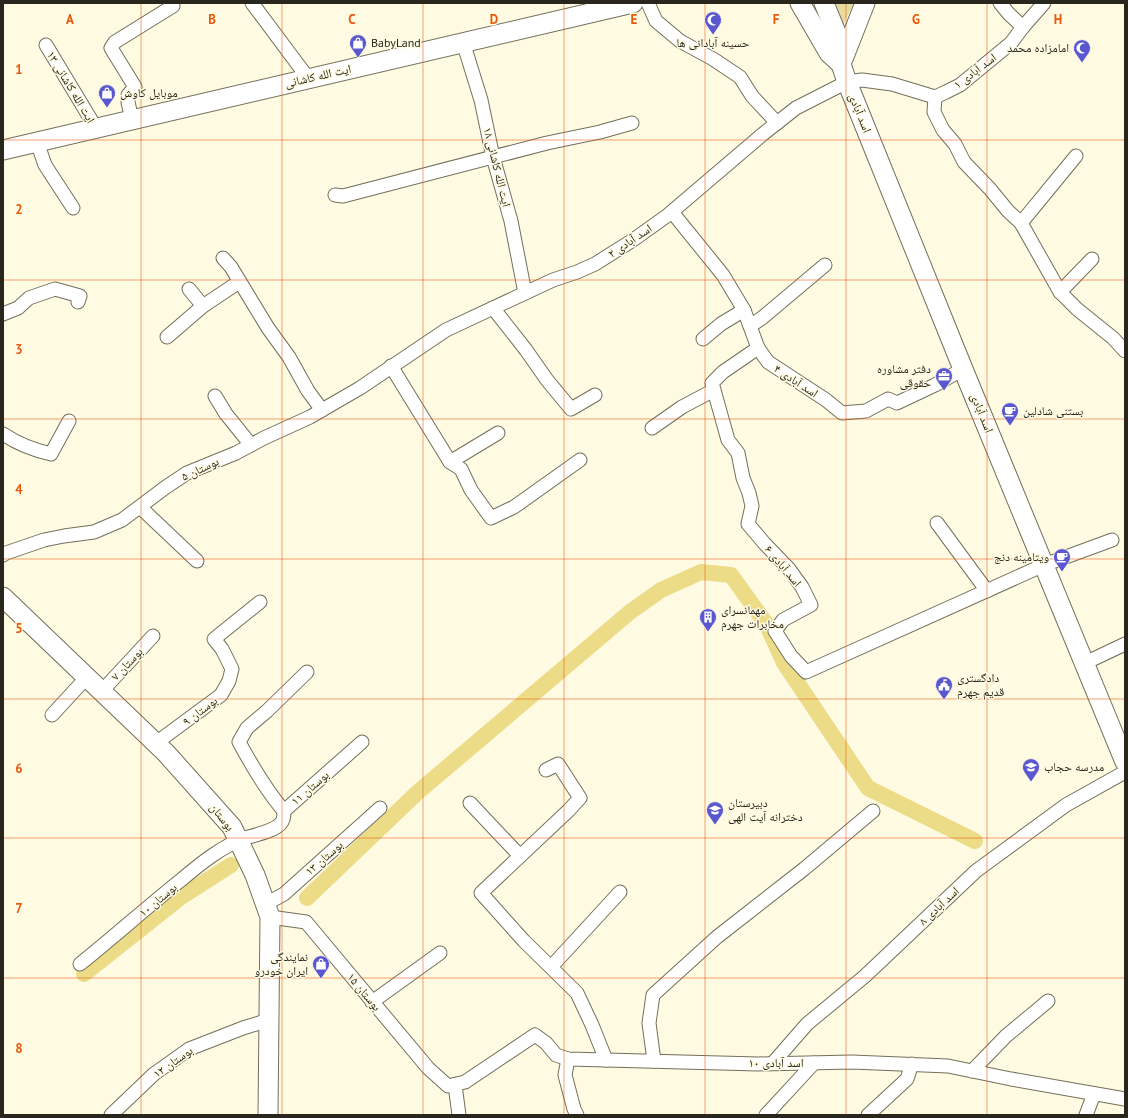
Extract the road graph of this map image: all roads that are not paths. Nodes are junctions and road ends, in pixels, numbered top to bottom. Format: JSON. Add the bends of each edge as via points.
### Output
{"nodes":[{"id":1,"x":252,"y":3,"type":"edge"},
{"id":2,"x":633,"y":3,"type":"edge"},
{"id":3,"x":648,"y":3,"type":"edge"},
{"id":4,"x":800,"y":3,"type":"edge"},
{"id":5,"x":824,"y":3,"type":"edge"},
{"id":6,"x":865,"y":3,"type":"edge"},
{"id":7,"x":1000,"y":3,"type":"edge"},
{"id":8,"x":1044,"y":3,"type":"edge"},
{"id":9,"x":173,"y":6,"type":"dead end"},
{"id":10,"x":1023,"y":27,"type":"junction"},
{"id":11,"x":463,"y":42,"type":"junction"},
{"id":12,"x":46,"y":45,"type":"dead end"},
{"id":13,"x":841,"y":64,"type":"junction"},
{"id":14,"x":308,"y":78,"type":"junction"},
{"id":15,"x":847,"y":82,"type":"junction"},
{"id":16,"x":935,"y":97,"type":"junction"},
{"id":17,"x":132,"y":120,"type":"junction"},
{"id":18,"x":632,"y":123,"type":"dead end"},
{"id":19,"x":777,"y":123,"type":"junction"},
{"id":20,"x":96,"y":128,"type":"junction"},
{"id":21,"x":37,"y":142,"type":"junction"},
{"id":22,"x":3,"y":150,"type":"edge"},
{"id":23,"x":1076,"y":156,"type":"dead end"},
{"id":24,"x":493,"y":157,"type":"junction"},
{"id":25,"x":335,"y":195,"type":"dead end"},
{"id":26,"x":73,"y":208,"type":"dead end"},
{"id":27,"x":672,"y":212,"type":"junction"},
{"id":28,"x":1021,"y":223,"type":"junction"},
{"id":29,"x":223,"y":258,"type":"dead end"},
{"id":30,"x":1092,"y":259,"type":"dead end"},
{"id":31,"x":825,"y":265,"type":"dead end"},
{"id":32,"x":239,"y":282,"type":"junction"},
{"id":33,"x":189,"y":289,"type":"dead end"},
{"id":34,"x":1060,"y":292,"type":"junction"},
{"id":35,"x":525,"y":293,"type":"junction"},
{"id":36,"x":78,"y":302,"type":"dead end"},
{"id":37,"x":203,"y":306,"type":"junction"},
{"id":38,"x":493,"y":308,"type":"junction"},
{"id":39,"x":744,"y":310,"type":"junction"},
{"id":40,"x":3,"y":314,"type":"edge"},
{"id":41,"x":750,"y":326,"type":"junction"},
{"id":42,"x":167,"y":337,"type":"dead end"},
{"id":43,"x":703,"y":339,"type":"dead end"},
{"id":44,"x":758,"y":348,"type":"junction"},
{"id":45,"x":1125,"y":351,"type":"edge"},
{"id":46,"x":391,"y":366,"type":"junction"},
{"id":47,"x":963,"y":369,"type":"junction"},
{"id":48,"x":714,"y":390,"type":"junction"},
{"id":49,"x":595,"y":395,"type":"dead end"},
{"id":50,"x":214,"y":396,"type":"dead end"},
{"id":51,"x":322,"y":410,"type":"junction"},
{"id":52,"x":69,"y":421,"type":"dead end"},
{"id":53,"x":652,"y":428,"type":"dead end"},
{"id":54,"x":498,"y":433,"type":"dead end"},
{"id":55,"x":3,"y":434,"type":"edge"},
{"id":56,"x":251,"y":445,"type":"junction"},
{"id":57,"x":580,"y":460,"type":"dead end"},
{"id":58,"x":450,"y":462,"type":"junction"},
{"id":59,"x":140,"y":507,"type":"junction"},
{"id":60,"x":937,"y":523,"type":"dead end"},
{"id":61,"x":1112,"y":540,"type":"dead end"},
{"id":62,"x":3,"y":555,"type":"edge"},
{"id":63,"x":197,"y":561,"type":"dead end"},
{"id":64,"x":1044,"y":565,"type":"junction"},
{"id":65,"x":987,"y":591,"type":"junction"},
{"id":66,"x":3,"y":597,"type":"edge"},
{"id":67,"x":260,"y":602,"type":"dead end"},
{"id":68,"x":153,"y":636,"type":"dead end"},
{"id":69,"x":1125,"y":644,"type":"edge"},
{"id":70,"x":1085,"y":663,"type":"junction"},
{"id":71,"x":307,"y":672,"type":"dead end"},
{"id":72,"x":87,"y":677,"type":"junction"},
{"id":73,"x":102,"y":691,"type":"junction"},
{"id":74,"x":52,"y":715,"type":"dead end"},
{"id":75,"x":362,"y":742,"type":"dead end"},
{"id":76,"x":156,"y":743,"type":"junction"},
{"id":77,"x":1125,"y":762,"type":"edge"},
{"id":78,"x":546,"y":770,"type":"dead end"},
{"id":79,"x":1125,"y":772,"type":"edge"},
{"id":80,"x":470,"y":803,"type":"dead end"},
{"id":81,"x":380,"y":808,"type":"dead end"},
{"id":82,"x":284,"y":811,"type":"junction"},
{"id":83,"x":873,"y":811,"type":"dead end"},
{"id":84,"x":238,"y":840,"type":"junction"},
{"id":85,"x":520,"y":856,"type":"junction"},
{"id":86,"x":620,"y":892,"type":"dead end"},
{"id":87,"x":268,"y":911,"type":"junction"},
{"id":88,"x":440,"y":953,"type":"dead end"},
{"id":89,"x":80,"y":964,"type":"dead end"},
{"id":90,"x":551,"y":967,"type":"junction"},
{"id":91,"x":1048,"y":1001,"type":"dead end"},
{"id":92,"x":372,"y":1002,"type":"junction"},
{"id":93,"x":269,"y":1020,"type":"junction"},
{"id":94,"x":568,"y":1059,"type":"junction"},
{"id":95,"x":606,"y":1060,"type":"junction"},
{"id":96,"x":654,"y":1061,"type":"junction"},
{"id":97,"x":814,"y":1063,"type":"junction"},
{"id":98,"x":773,"y":1064,"type":"junction"},
{"id":99,"x":912,"y":1064,"type":"junction"},
{"id":100,"x":972,"y":1071,"type":"junction"},
{"id":101,"x":452,"y":1086,"type":"junction"},
{"id":102,"x":1094,"y":1094,"type":"junction"},
{"id":103,"x":1125,"y":1099,"type":"edge"},
{"id":104,"x":124,"y":1109,"type":"edge"},
{"id":105,"x":111,"y":1115,"type":"edge"},
{"id":106,"x":268,"y":1115,"type":"edge"},
{"id":107,"x":459,"y":1115,"type":"edge"},
{"id":108,"x":577,"y":1115,"type":"edge"},
{"id":109,"x":766,"y":1115,"type":"edge"},
{"id":110,"x":868,"y":1115,"type":"edge"},
{"id":111,"x":1086,"y":1115,"type":"edge"}],
"edges":[{"from":1,"to":14,"type":"street"},
{"from":2,"to":11,"type":"main road","name":"ایت الله کاشانی"},
{"from":3,"to":19,"type":"street","via":[[656,21],[680,41],[713,58],[740,77],[752,96]]},
{"from":4,"to":13,"type":"main road","name":"اسد آبادی","via":[[829,53]]},
{"from":5,"to":13,"type":"main road","name":"اسد آبادی","via":[[842,47]]},
{"from":6,"to":13,"type":"main road"},
{"from":7,"to":10,"type":"street"},
{"from":8,"to":10,"type":"street","name":"اسد آبادی ۱"},
{"from":9,"to":17,"type":"street","via":[[115,42],[111,48],[135,87],[128,95]]},
{"from":10,"to":16,"type":"street","name":"اسد آبادی ۱","via":[[1011,43],[974,74],[960,85]]},
{"from":11,"to":14,"type":"main road","name":"ایت الله کاشانی"},
{"from":11,"to":24,"type":"street","name":"ایت الله کاشانی ۱۸","via":[[481,100]]},
{"from":12,"to":20,"type":"street","name":"ایت الله کاشانی ۱۳"},
{"from":13,"to":15,"type":"main road","name":"اسد آبادی"},
{"from":14,"to":17,"type":"main road","name":"ایت الله کاشانی"},
{"from":15,"to":16,"type":"street","via":[[862,80],[892,84]]},
{"from":15,"to":19,"type":"street","name":"اسد آبادی ۲","via":[[796,108]]},
{"from":15,"to":47,"type":"main road","name":"اسد آبادی"},
{"from":16,"to":28,"type":"street","via":[[934,112],[964,162]]},
{"from":17,"to":20,"type":"main road","name":"ایت الله کاشانی"},
{"from":18,"to":24,"type":"street"},
{"from":19,"to":27,"type":"street","name":"اسد آبادی ۲"},
{"from":20,"to":21,"type":"main road","name":"ایت الله کاشانی"},
{"from":21,"to":22,"type":"main road","name":"ایت الله کاشانی"},
{"from":21,"to":26,"type":"street","via":[[45,165]]},
{"from":23,"to":28,"type":"street"},
{"from":24,"to":25,"type":"street","via":[[343,196]]},
{"from":24,"to":35,"type":"street","name":"ایت الله کاشانی ۱۸","via":[[511,221]]},
{"from":27,"to":35,"type":"street","name":"اسد آبادی ۲","via":[[595,264]]},
{"from":27,"to":39,"type":"street","name":"اسد آبادی ۴","via":[[723,275]]},
{"from":28,"to":34,"type":"street"},
{"from":29,"to":32,"type":"street"},
{"from":30,"to":34,"type":"street"},
{"from":31,"to":41,"type":"street"},
{"from":32,"to":37,"type":"street"},
{"from":32,"to":51,"type":"street"},
{"from":33,"to":37,"type":"street"},
{"from":34,"to":45,"type":"street"},
{"from":35,"to":38,"type":"street","name":"اسد آبادی ۲"},
{"from":36,"to":40,"type":"street","via":[[80,296],[56,289],[29,298],[18,308]]},
{"from":37,"to":42,"type":"street"},
{"from":38,"to":46,"type":"street","name":"اسد آبادی ۲","via":[[446,330]]},
{"from":38,"to":49,"type":"street","via":[[571,409]]},
{"from":39,"to":41,"type":"street","name":"اسد آبادی ۴"},
{"from":39,"to":43,"type":"street"},
{"from":41,"to":44,"type":"street","name":"اسد آبادی ۴"},
{"from":44,"to":47,"type":"street","name":"اسد آبادی ۴","via":[[768,362],[842,413],[866,411],[888,399],[897,403]]},
{"from":44,"to":48,"type":"street","via":[[723,372],[712,383]]},
{"from":46,"to":51,"type":"street","name":"بوستان ۵"},
{"from":46,"to":58,"type":"street"},
{"from":47,"to":64,"type":"main road","name":"اسد آبادی"},
{"from":48,"to":53,"type":"street","via":[[682,407]]},
{"from":48,"to":65,"type":"street","name":"اسد آبادی ۶","via":[[728,440],[738,454],[749,493],[752,506],[748,524],[789,568],[811,605],[783,620],[775,631],[791,656],[806,672]]},
{"from":50,"to":56,"type":"street"},
{"from":51,"to":56,"type":"street","name":"بوستان ۵"},
{"from":52,"to":55,"type":"street","via":[[51,454],[17,444]]},
{"from":54,"to":58,"type":"street"},
{"from":56,"to":59,"type":"street","name":"بوستان ۵","via":[[187,473]]},
{"from":57,"to":58,"type":"street","via":[[514,507],[491,518],[471,490],[461,469]]},
{"from":59,"to":62,"type":"street","name":"بوستان ۵","via":[[122,520],[94,532],[44,540]]},
{"from":59,"to":63,"type":"street"},
{"from":60,"to":65,"type":"street"},
{"from":61,"to":64,"type":"street","name":"اسد آبادی ۶"},
{"from":64,"to":65,"type":"street","name":"اسد آبادی ۶"},
{"from":64,"to":70,"type":"main road","name":"اسد آبادی"},
{"from":66,"to":72,"type":"main road","name":"بوستان"},
{"from":67,"to":76,"type":"street","name":"بوستان ۹","via":[[214,639],[232,669],[221,695]]},
{"from":68,"to":73,"type":"street","name":"بوستان ۷"},
{"from":69,"to":70,"type":"street"},
{"from":70,"to":77,"type":"main road","name":"اسد آبادی"},
{"from":71,"to":82,"type":"street","via":[[247,728],[239,742],[270,795]]},
{"from":72,"to":73,"type":"main road","name":"بوستان"},
{"from":72,"to":74,"type":"street"},
{"from":73,"to":76,"type":"main road","name":"بوستان"},
{"from":75,"to":82,"type":"street","name":"بوستان ۱۱"},
{"from":76,"to":84,"type":"main road","name":"بوستان","via":[[232,827]]},
{"from":78,"to":85,"type":"street","via":[[558,764],[580,798]]},
{"from":79,"to":98,"type":"street","name":"اسد آبادی ۸","via":[[1066,805],[976,871],[865,976],[807,1024]]},
{"from":80,"to":85,"type":"street"},
{"from":81,"to":87,"type":"street","name":"بوستان ۱۳"},
{"from":82,"to":84,"type":"street","name":"بوستان ۱۱","via":[[281,824]]},
{"from":83,"to":96,"type":"street","via":[[717,937],[653,994],[649,1024]]},
{"from":84,"to":87,"type":"main road","name":"بوستان"},
{"from":84,"to":89,"type":"street","name":"بوستان ۱۰","via":[[192,871]]},
{"from":85,"to":90,"type":"street","via":[[481,893]]},
{"from":86,"to":90,"type":"street"},
{"from":87,"to":92,"type":"street","name":"بوستان ۱۵","via":[[306,922]]},
{"from":87,"to":93,"type":"main road","name":"بوستان"},
{"from":88,"to":92,"type":"street"},
{"from":90,"to":95,"type":"street","via":[[577,993]]},
{"from":91,"to":100,"type":"street","via":[[1006,1036]]},
{"from":92,"to":101,"type":"street","name":"بوستان ۱۵","via":[[428,1068]]},
{"from":93,"to":104,"type":"street","name":"۱۲ بوستان","via":[[189,1049],[154,1074]]},
{"from":93,"to":106,"type":"main road","name":"بوستان"},
{"from":94,"to":95,"type":"street","name":"اسد آبادی ۱۰"},
{"from":94,"to":101,"type":"street","name":"اسد آبادی ۱۰","via":[[556,1055],[535,1035],[465,1082]]},
{"from":94,"to":108,"type":"street","via":[[565,1075]]},
{"from":95,"to":96,"type":"street","name":"اسد آبادی ۱۰"},
{"from":96,"to":98,"type":"street","name":"اسد آبادی ۱۰"},
{"from":97,"to":98,"type":"street","name":"اسد آبادی ۱۰"},
{"from":97,"to":99,"type":"street","name":"اسد آبادی ۱۰"},
{"from":97,"to":109,"type":"street"},
{"from":99,"to":100,"type":"street","name":"اسد آبادی ۱۰","via":[[948,1066]]},
{"from":99,"to":110,"type":"street","via":[[907,1079]]},
{"from":100,"to":102,"type":"street","name":"اسد آبادی ۱۰"},
{"from":101,"to":107,"type":"street"},
{"from":102,"to":103,"type":"street","name":"اسد آبادی ۱۰"},
{"from":102,"to":111,"type":"street"},
{"from":104,"to":105,"type":"street","name":"۱۲ بوستان"}]}
